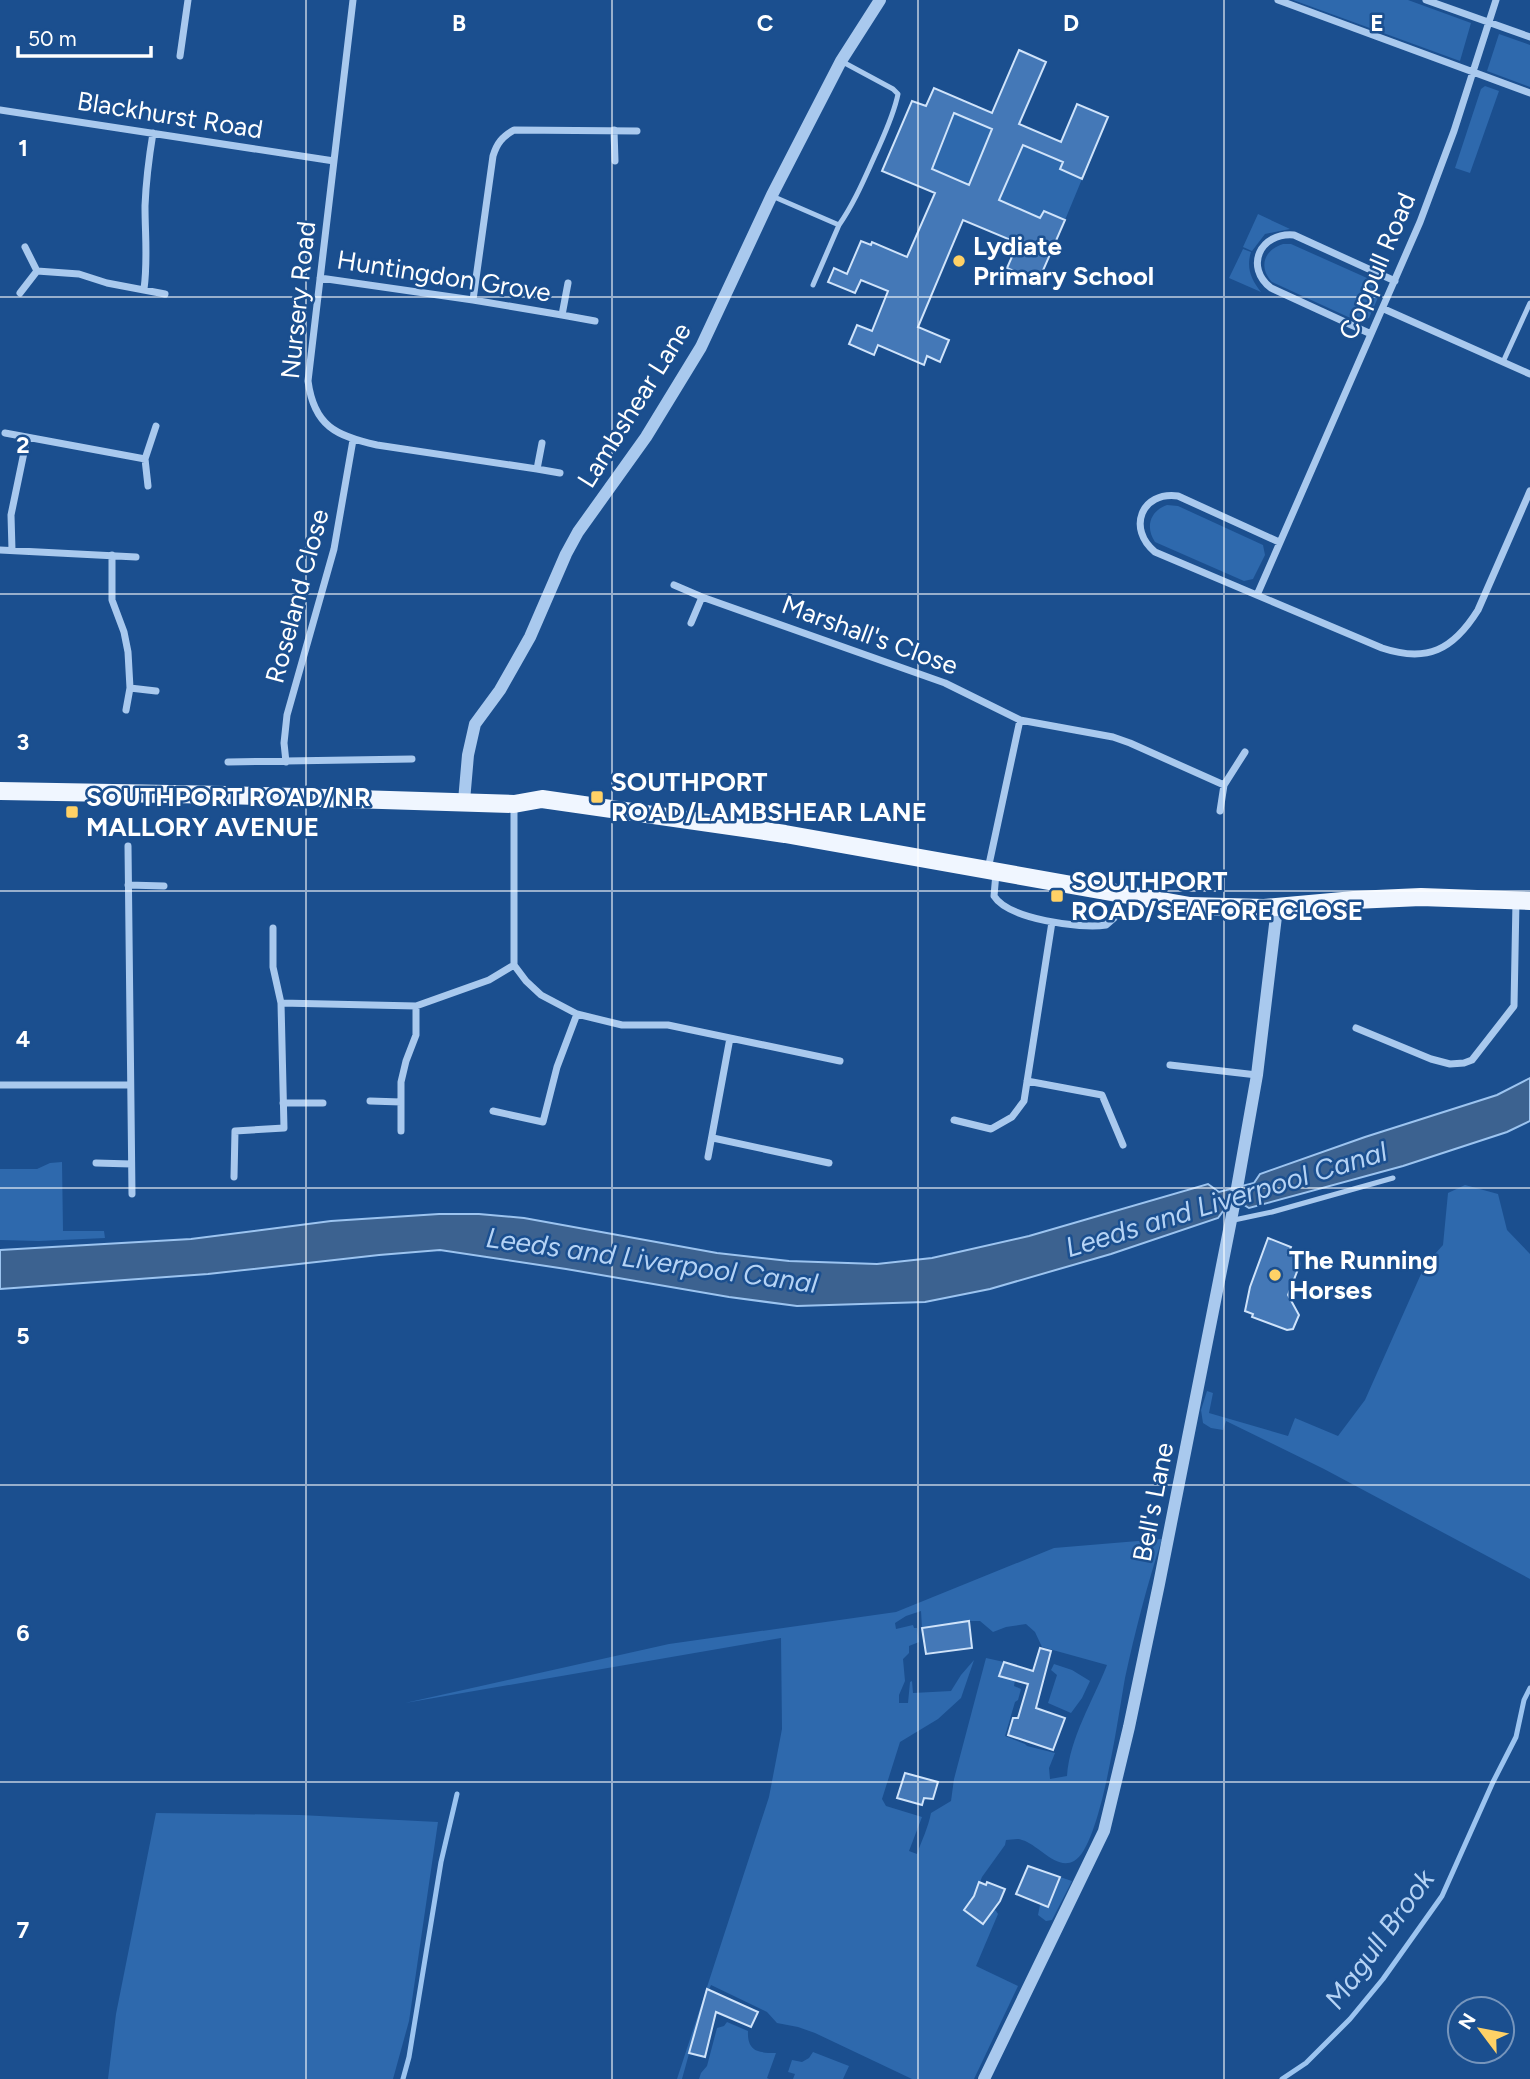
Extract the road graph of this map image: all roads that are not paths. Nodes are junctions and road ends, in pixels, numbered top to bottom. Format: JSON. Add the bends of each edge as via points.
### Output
{"nodes":[{"id":1,"x":188,"y":0,"type":"edge"},
{"id":2,"x":352,"y":0,"type":"edge"},
{"id":3,"x":880,"y":0,"type":"edge"},
{"id":4,"x":1278,"y":0,"type":"edge"},
{"id":5,"x":1426,"y":0,"type":"edge"},
{"id":6,"x":1496,"y":0,"type":"edge"},
{"id":7,"x":1489,"y":23,"type":"junction"},
{"id":8,"x":1530,"y":37,"type":"edge"},
{"id":9,"x":180,"y":56,"type":"dead end"},
{"id":10,"x":841,"y":61,"type":"junction"},
{"id":11,"x":1472,"y":71,"type":"junction"},
{"id":12,"x":1530,"y":93,"type":"edge"},
{"id":13,"x":0,"y":110,"type":"edge"},
{"id":14,"x":614,"y":130,"type":"junction"},
{"id":15,"x":637,"y":131,"type":"dead end"},
{"id":16,"x":153,"y":133,"type":"junction"},
{"id":17,"x":334,"y":161,"type":"junction"},
{"id":18,"x":615,"y":161,"type":"dead end"},
{"id":19,"x":772,"y":195,"type":"junction"},
{"id":20,"x":839,"y":225,"type":"junction"},
{"id":21,"x":25,"y":247,"type":"dead end"},
{"id":22,"x":37,"y":271,"type":"junction"},
{"id":23,"x":320,"y":278,"type":"junction"},
{"id":24,"x":1395,"y":281,"type":"junction"},
{"id":25,"x":568,"y":283,"type":"dead end"},
{"id":26,"x":813,"y":285,"type":"dead end"},
{"id":27,"x":144,"y":289,"type":"junction"},
{"id":28,"x":20,"y":293,"type":"dead end"},
{"id":29,"x":165,"y":294,"type":"dead end"},
{"id":30,"x":473,"y":300,"type":"junction"},
{"id":31,"x":1530,"y":303,"type":"edge"},
{"id":32,"x":1384,"y":309,"type":"junction"},
{"id":33,"x":562,"y":315,"type":"junction"},
{"id":34,"x":595,"y":321,"type":"dead end"},
{"id":35,"x":1371,"y":334,"type":"junction"},
{"id":36,"x":1503,"y":362,"type":"junction"},
{"id":37,"x":1530,"y":374,"type":"edge"},
{"id":38,"x":156,"y":426,"type":"dead end"},
{"id":39,"x":5,"y":433,"type":"dead end"},
{"id":40,"x":27,"y":438,"type":"junction"},
{"id":41,"x":353,"y":440,"type":"junction"},
{"id":42,"x":541,"y":443,"type":"dead end"},
{"id":43,"x":145,"y":459,"type":"junction"},
{"id":44,"x":537,"y":469,"type":"junction"},
{"id":45,"x":560,"y":472,"type":"dead end"},
{"id":46,"x":148,"y":486,"type":"dead end"},
{"id":47,"x":1530,"y":492,"type":"edge"},
{"id":48,"x":1279,"y":542,"type":"junction"},
{"id":49,"x":0,"y":550,"type":"edge"},
{"id":50,"x":12,"y":550,"type":"junction"},
{"id":51,"x":112,"y":555,"type":"junction"},
{"id":52,"x":136,"y":557,"type":"dead end"},
{"id":53,"x":674,"y":586,"type":"dead end"},
{"id":54,"x":1257,"y":595,"type":"junction"},
{"id":55,"x":702,"y":597,"type":"junction"},
{"id":56,"x":691,"y":623,"type":"dead end"},
{"id":57,"x":130,"y":688,"type":"junction"},
{"id":58,"x":156,"y":691,"type":"dead end"},
{"id":59,"x":126,"y":710,"type":"dead end"},
{"id":60,"x":1020,"y":720,"type":"junction"},
{"id":61,"x":1245,"y":752,"type":"dead end"},
{"id":62,"x":412,"y":759,"type":"dead end"},
{"id":63,"x":228,"y":762,"type":"dead end"},
{"id":64,"x":286,"y":762,"type":"junction"},
{"id":65,"x":1224,"y":785,"type":"junction"},
{"id":66,"x":0,"y":791,"type":"edge"},
{"id":67,"x":464,"y":801,"type":"junction"},
{"id":68,"x":514,"y":804,"type":"junction"},
{"id":69,"x":1220,"y":811,"type":"dead end"},
{"id":70,"x":128,"y":846,"type":"dead end"},
{"id":71,"x":992,"y":870,"type":"junction"},
{"id":72,"x":128,"y":885,"type":"junction"},
{"id":73,"x":164,"y":886,"type":"dead end"},
{"id":74,"x":1119,"y":893,"type":"junction"},
{"id":75,"x":1523,"y":900,"type":"edge"},
{"id":76,"x":1277,"y":908,"type":"junction"},
{"id":77,"x":1052,"y":922,"type":"junction"},
{"id":78,"x":273,"y":928,"type":"dead end"},
{"id":79,"x":514,"y":965,"type":"junction"},
{"id":80,"x":281,"y":1003,"type":"junction"},
{"id":81,"x":416,"y":1006,"type":"junction"},
{"id":82,"x":577,"y":1014,"type":"junction"},
{"id":83,"x":1356,"y":1028,"type":"dead end"},
{"id":84,"x":730,"y":1038,"type":"junction"},
{"id":85,"x":840,"y":1061,"type":"dead end"},
{"id":86,"x":1170,"y":1065,"type":"dead end"},
{"id":87,"x":1257,"y":1075,"type":"junction"},
{"id":88,"x":1027,"y":1081,"type":"junction"},
{"id":89,"x":0,"y":1085,"type":"edge"},
{"id":90,"x":130,"y":1085,"type":"junction"},
{"id":91,"x":370,"y":1101,"type":"dead end"},
{"id":92,"x":401,"y":1102,"type":"junction"},
{"id":93,"x":283,"y":1103,"type":"junction"},
{"id":94,"x":323,"y":1103,"type":"dead end"},
{"id":95,"x":493,"y":1111,"type":"dead end"},
{"id":96,"x":954,"y":1120,"type":"dead end"},
{"id":97,"x":401,"y":1131,"type":"dead end"},
{"id":98,"x":713,"y":1138,"type":"junction"},
{"id":99,"x":1123,"y":1144,"type":"dead end"},
{"id":100,"x":708,"y":1157,"type":"dead end"},
{"id":101,"x":96,"y":1163,"type":"dead end"},
{"id":102,"x":829,"y":1163,"type":"dead end"},
{"id":103,"x":131,"y":1164,"type":"junction"},
{"id":104,"x":234,"y":1177,"type":"dead end"},
{"id":105,"x":1393,"y":1178,"type":"dead end"},
{"id":106,"x":132,"y":1194,"type":"dead end"},
{"id":107,"x":1230,"y":1220,"type":"junction"},
{"id":108,"x":984,"y":2079,"type":"edge"}],
"edges":[{"from":1,"to":9,"type":"street"},
{"from":2,"to":17,"type":"street","name":"Nursery Road"},
{"from":3,"to":10,"type":"street","name":"Lambshear Lane"},
{"from":4,"to":11,"type":"street"},
{"from":5,"to":7,"type":"street"},
{"from":6,"to":7,"type":"street","name":"Coppull Road"},
{"from":7,"to":8,"type":"street"},
{"from":7,"to":11,"type":"street","name":"Coppull Road"},
{"from":10,"to":19,"type":"street","name":"Lambshear Lane"},
{"from":10,"to":20,"type":"lane","via":[[898,94],[860,188]]},
{"from":11,"to":12,"type":"street"},
{"from":11,"to":24,"type":"street","name":"Coppull Road","via":[[1449,144]]},
{"from":13,"to":16,"type":"street","name":"Blackhurst Road"},
{"from":14,"to":15,"type":"street"},
{"from":14,"to":18,"type":"street"},
{"from":14,"to":30,"type":"street","via":[[514,130],[503,136],[493,156]]},
{"from":16,"to":17,"type":"street","name":"Blackhurst Road"},
{"from":16,"to":27,"type":"street","via":[[147,171]]},
{"from":17,"to":23,"type":"street","name":"Nursery Road"},
{"from":19,"to":20,"type":"lane"},
{"from":19,"to":67,"type":"street","name":"Lambshear Lane","via":[[701,347],[646,438],[578,532],[530,637],[475,724]]},
{"from":20,"to":26,"type":"lane"},
{"from":21,"to":22,"type":"street"},
{"from":22,"to":27,"type":"street","via":[[79,274]]},
{"from":22,"to":28,"type":"street"},
{"from":23,"to":30,"type":"street","name":"Huntingdon Grove"},
{"from":23,"to":41,"type":"street","name":"Nursery Road","via":[[310,397],[325,423]]},
{"from":24,"to":32,"type":"street","name":"Coppull Road"},
{"from":24,"to":35,"type":"street","via":[[1294,234],[1274,238],[1260,252],[1258,273],[1271,288]]},
{"from":25,"to":33,"type":"street","name":"Huntingdon Grove"},
{"from":27,"to":29,"type":"street"},
{"from":30,"to":33,"type":"street","name":"Huntingdon Grove"},
{"from":31,"to":36,"type":"lane"},
{"from":32,"to":35,"type":"street","name":"Coppull Road"},
{"from":32,"to":36,"type":"street"},
{"from":33,"to":34,"type":"street","name":"Huntingdon Grove"},
{"from":35,"to":48,"type":"street","name":"Coppull Road"},
{"from":36,"to":37,"type":"street"},
{"from":38,"to":43,"type":"street"},
{"from":39,"to":40,"type":"street"},
{"from":40,"to":43,"type":"street"},
{"from":40,"to":50,"type":"street","via":[[11,515]]},
{"from":41,"to":44,"type":"street","name":"Nursery Road"},
{"from":41,"to":64,"type":"street","name":"Roseland Close","via":[[337,540],[287,715]]},
{"from":42,"to":44,"type":"street"},
{"from":43,"to":46,"type":"street"},
{"from":44,"to":45,"type":"street","name":"Nursery Road"},
{"from":47,"to":54,"type":"street","via":[[1478,610],[1458,638],[1436,651],[1410,654],[1386,649]]},
{"from":48,"to":54,"type":"street","name":"Coppull Road"},
{"from":48,"to":54,"type":"street","via":[[1178,496],[1154,500],[1142,514],[1140,531],[1155,552]]},
{"from":49,"to":50,"type":"street"},
{"from":50,"to":51,"type":"street"},
{"from":51,"to":52,"type":"street"},
{"from":51,"to":57,"type":"street","via":[[112,600],[124,632]]},
{"from":53,"to":55,"type":"street","name":"Marshall's Close"},
{"from":55,"to":56,"type":"street"},
{"from":55,"to":60,"type":"street","name":"Marshall's Close","via":[[945,682]]},
{"from":57,"to":58,"type":"street"},
{"from":57,"to":59,"type":"street"},
{"from":60,"to":65,"type":"street","name":"Marshall's Close","via":[[1113,737]]},
{"from":60,"to":71,"type":"street"},
{"from":61,"to":65,"type":"street"},
{"from":62,"to":64,"type":"street"},
{"from":63,"to":64,"type":"street"},
{"from":65,"to":69,"type":"street"},
{"from":66,"to":67,"type":"main road"},
{"from":67,"to":68,"type":"main road"},
{"from":68,"to":71,"type":"main road","via":[[542,799]]},
{"from":68,"to":79,"type":"street"},
{"from":70,"to":72,"type":"street"},
{"from":71,"to":74,"type":"main road"},
{"from":71,"to":77,"type":"street","via":[[997,901]]},
{"from":72,"to":73,"type":"street"},
{"from":72,"to":90,"type":"street"},
{"from":74,"to":76,"type":"main road","via":[[1190,905]]},
{"from":74,"to":77,"type":"street","via":[[1114,918],[1106,925]]},
{"from":75,"to":76,"type":"main road","via":[[1421,897]]},
{"from":75,"to":83,"type":"street","via":[[1514,1006],[1472,1060],[1450,1064],[1431,1059]]},
{"from":76,"to":87,"type":"street","name":"Bell's Lane"},
{"from":77,"to":88,"type":"street"},
{"from":78,"to":80,"type":"street","via":[[273,967]]},
{"from":79,"to":81,"type":"street","via":[[489,980]]},
{"from":79,"to":82,"type":"street","via":[[541,995]]},
{"from":80,"to":81,"type":"street"},
{"from":80,"to":93,"type":"street"},
{"from":81,"to":92,"type":"street","via":[[416,1035],[401,1082]]},
{"from":82,"to":84,"type":"street","via":[[622,1025],[668,1025]]},
{"from":82,"to":95,"type":"street","via":[[543,1122]]},
{"from":84,"to":85,"type":"street"},
{"from":84,"to":98,"type":"street"},
{"from":86,"to":87,"type":"street"},
{"from":87,"to":107,"type":"street","name":"Bell's Lane"},
{"from":88,"to":96,"type":"street","via":[[1024,1101],[1013,1117],[991,1129]]},
{"from":88,"to":99,"type":"street","via":[[1102,1095]]},
{"from":89,"to":90,"type":"street"},
{"from":90,"to":103,"type":"street"},
{"from":91,"to":92,"type":"street"},
{"from":92,"to":97,"type":"street"},
{"from":93,"to":94,"type":"street"},
{"from":93,"to":104,"type":"street","via":[[284,1128],[235,1131]]},
{"from":98,"to":100,"type":"street"},
{"from":98,"to":102,"type":"street"},
{"from":101,"to":103,"type":"street"},
{"from":103,"to":106,"type":"street"},
{"from":105,"to":107,"type":"lane"},
{"from":107,"to":108,"type":"street","name":"Bell's Lane","via":[[1160,1584],[1104,1831]]}]}
